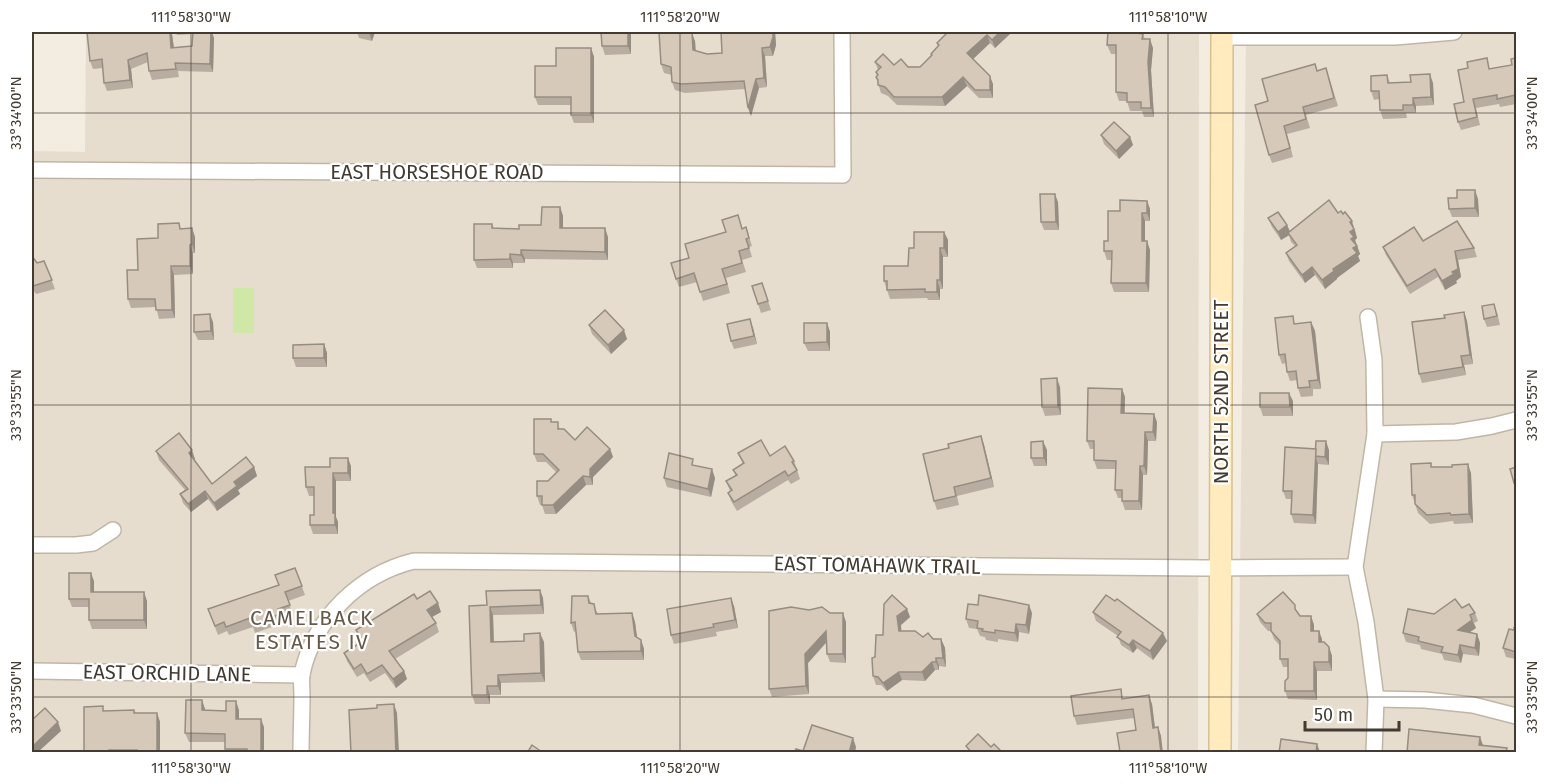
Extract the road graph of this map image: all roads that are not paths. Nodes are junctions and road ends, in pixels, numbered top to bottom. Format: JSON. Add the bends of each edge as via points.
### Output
{"nodes":[{"id":1,"x":842,"y":32,"type":"edge"},
{"id":2,"x":1454,"y":32,"type":"edge"},
{"id":3,"x":1427,"y":33,"type":"edge"},
{"id":4,"x":1222,"y":34,"type":"edge"},
{"id":5,"x":32,"y":170,"type":"edge"},
{"id":6,"x":1368,"y":317,"type":"dead end"},
{"id":7,"x":1516,"y":420,"type":"edge"},
{"id":8,"x":1375,"y":434,"type":"junction"},
{"id":9,"x":113,"y":530,"type":"dead end"},
{"id":10,"x":32,"y":545,"type":"edge"},
{"id":11,"x":1355,"y":567,"type":"junction"},
{"id":12,"x":1221,"y":568,"type":"junction"},
{"id":13,"x":32,"y":671,"type":"edge"},
{"id":14,"x":302,"y":675,"type":"junction"},
{"id":15,"x":1376,"y":699,"type":"junction"},
{"id":16,"x":1516,"y":716,"type":"edge"},
{"id":17,"x":301,"y":753,"type":"edge"},
{"id":18,"x":1220,"y":753,"type":"edge"},
{"id":19,"x":1374,"y":753,"type":"edge"}],
"edges":[{"from":1,"to":5,"type":"street","name":"EAST HORSESHOE ROAD","via":[[843,175]]},
{"from":2,"to":3,"type":"street"},
{"from":3,"to":4,"type":"street","via":[[1395,37]]},
{"from":4,"to":12,"type":"street","name":"NORTH 52ND STREET"},
{"from":6,"to":8,"type":"street","via":[[1374,360]]},
{"from":7,"to":8,"type":"street","via":[[1456,432]]},
{"from":8,"to":11,"type":"street"},
{"from":9,"to":10,"type":"street","via":[[93,543]]},
{"from":11,"to":12,"type":"street","name":"EAST TOMAHAWK TRAIL"},
{"from":11,"to":15,"type":"street"},
{"from":12,"to":14,"type":"street","name":"EAST TOMAHAWK TRAIL","via":[[429,560],[399,565],[347,596],[312,644]]},
{"from":12,"to":18,"type":"street","name":"NORTH 52ND STREET"},
{"from":13,"to":14,"type":"street","name":"EAST ORCHID LANE"},
{"from":14,"to":17,"type":"street","name":"EAST TOMAHAWK TRAIL"},
{"from":15,"to":16,"type":"street","via":[[1463,704]]},
{"from":15,"to":19,"type":"street"}]}
